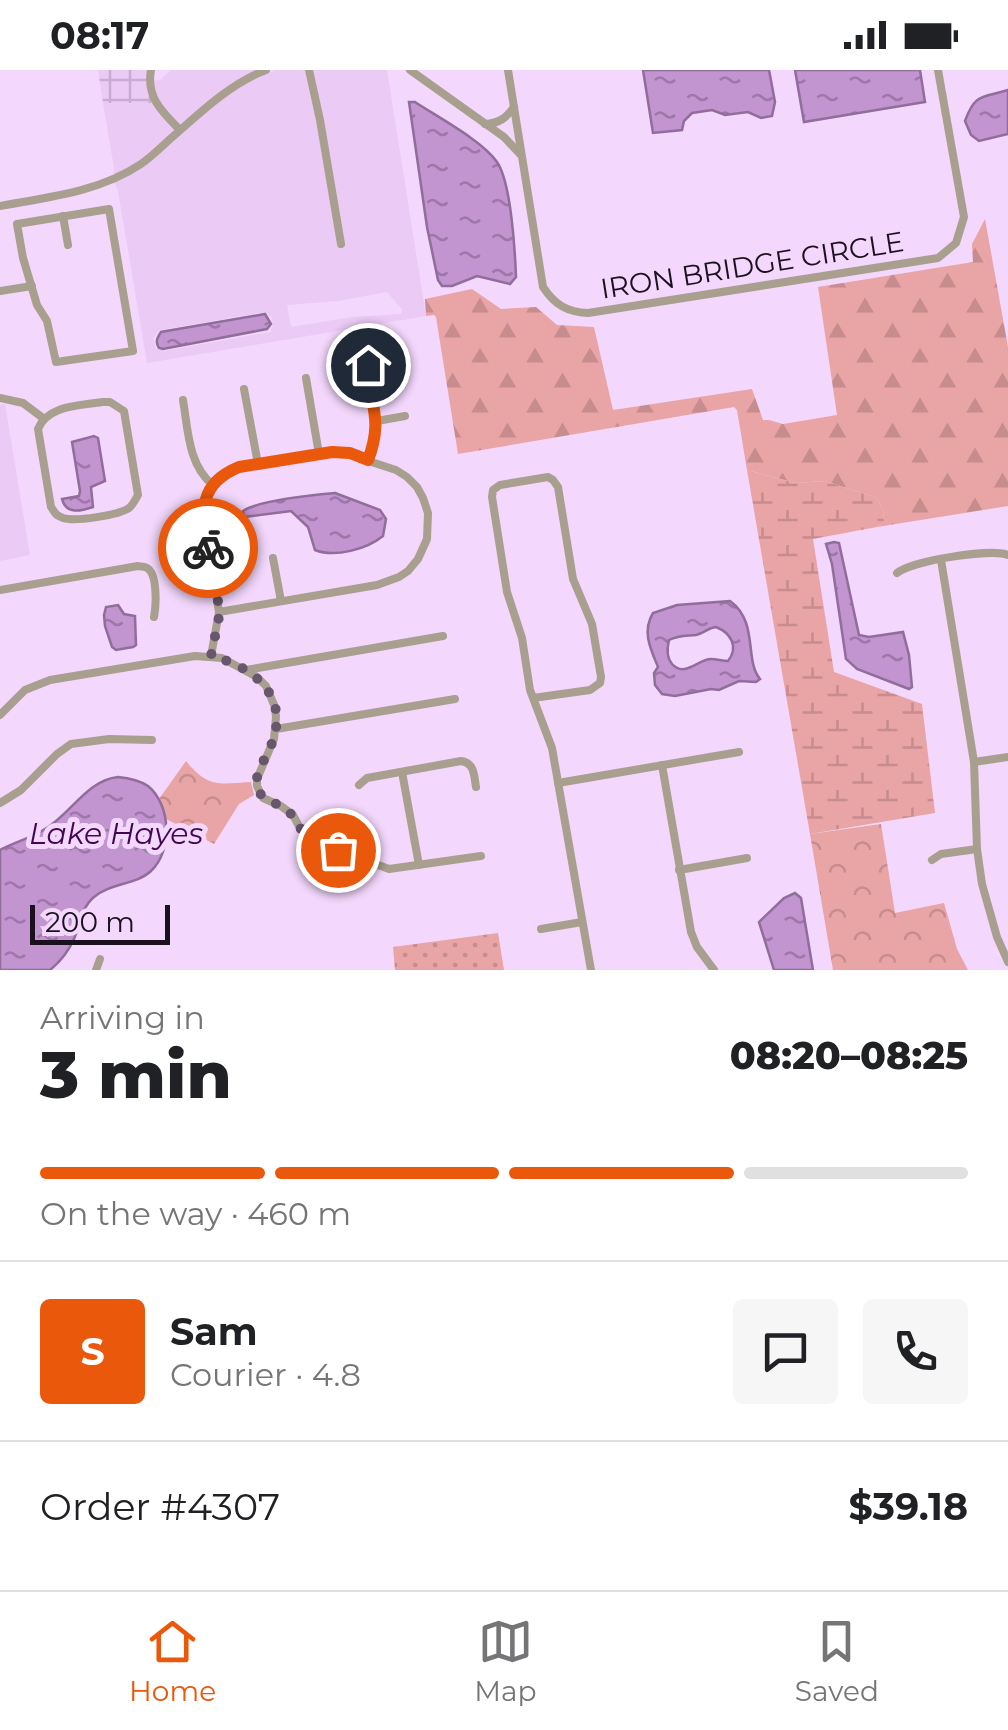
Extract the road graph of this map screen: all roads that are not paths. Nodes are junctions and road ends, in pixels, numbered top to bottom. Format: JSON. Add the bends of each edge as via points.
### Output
{"nodes":[{"id":1,"x":152,"y":70,"type":"edge"},
{"id":2,"x":266,"y":70,"type":"edge"},
{"id":3,"x":309,"y":70,"type":"edge"},
{"id":4,"x":410,"y":70,"type":"edge"},
{"id":5,"x":508,"y":70,"type":"edge"},
{"id":6,"x":938,"y":70,"type":"edge"},
{"id":7,"x":514,"y":106,"type":"junction"},
{"id":8,"x":486,"y":124,"type":"junction"},
{"id":9,"x":180,"y":130,"type":"junction"},
{"id":10,"x":523,"y":157,"type":"junction"},
{"id":11,"x":67,"y":194,"type":"junction"},
{"id":12,"x":0,"y":206,"type":"edge"},
{"id":13,"x":67,"y":216,"type":"junction"},
{"id":14,"x":341,"y":244,"type":"dead end"},
{"id":15,"x":68,"y":245,"type":"dead end"},
{"id":16,"x":32,"y":286,"type":"junction"},
{"id":17,"x":0,"y":291,"type":"edge"},
{"id":18,"x":395,"y":354,"type":"dead end"},
{"id":19,"x":306,"y":378,"type":"dead end"},
{"id":20,"x":244,"y":389,"type":"dead end"},
{"id":21,"x":0,"y":398,"type":"edge"},
{"id":22,"x":183,"y":400,"type":"dead end"},
{"id":23,"x":405,"y":416,"type":"dead end"},
{"id":24,"x":43,"y":418,"type":"junction"},
{"id":25,"x":377,"y":421,"type":"junction"},
{"id":26,"x":319,"y":454,"type":"junction"},
{"id":27,"x":368,"y":460,"type":"junction"},
{"id":28,"x":258,"y":464,"type":"junction"},
{"id":29,"x":213,"y":485,"type":"junction"},
{"id":30,"x":1008,"y":556,"type":"edge"},
{"id":31,"x":273,"y":558,"type":"dead end"},
{"id":32,"x":942,"y":560,"type":"junction"},
{"id":33,"x":897,"y":574,"type":"dead end"},
{"id":34,"x":0,"y":590,"type":"edge"},
{"id":35,"x":281,"y":601,"type":"junction"},
{"id":36,"x":220,"y":612,"type":"junction"},
{"id":37,"x":154,"y":617,"type":"dead end"},
{"id":38,"x":444,"y":636,"type":"dead end"},
{"id":39,"x":211,"y":656,"type":"junction"},
{"id":40,"x":246,"y":670,"type":"junction"},
{"id":41,"x":456,"y":698,"type":"dead end"},
{"id":42,"x":533,"y":698,"type":"junction"},
{"id":43,"x":0,"y":714,"type":"edge"},
{"id":44,"x":276,"y":729,"type":"junction"},
{"id":45,"x":152,"y":740,"type":"dead end"},
{"id":46,"x":738,"y":752,"type":"dead end"},
{"id":47,"x":1008,"y":757,"type":"edge"},
{"id":48,"x":974,"y":762,"type":"junction"},
{"id":49,"x":662,"y":765,"type":"junction"},
{"id":50,"x":402,"y":772,"type":"junction"},
{"id":51,"x":558,"y":783,"type":"junction"},
{"id":52,"x":359,"y":786,"type":"dead end"},
{"id":53,"x":476,"y":787,"type":"dead end"},
{"id":54,"x":0,"y":804,"type":"edge"},
{"id":55,"x":977,"y":849,"type":"junction"},
{"id":56,"x":482,"y":856,"type":"dead end"},
{"id":57,"x":747,"y":858,"type":"dead end"},
{"id":58,"x":932,"y":860,"type":"dead end"},
{"id":59,"x":419,"y":866,"type":"junction"},
{"id":60,"x":680,"y":870,"type":"junction"},
{"id":61,"x":582,"y":922,"type":"junction"},
{"id":62,"x":541,"y":929,"type":"dead end"},
{"id":63,"x":100,"y":959,"type":"dead end"},
{"id":64,"x":1008,"y":962,"type":"edge"},
{"id":65,"x":96,"y":970,"type":"edge"},
{"id":66,"x":591,"y":970,"type":"edge"},
{"id":67,"x":714,"y":970,"type":"edge"}],
"edges":[{"from":1,"to":9,"type":"street","via":[[154,100]]},
{"from":2,"to":9,"type":"street","via":[[230,89]]},
{"from":3,"to":14,"type":"street"},
{"from":4,"to":8,"type":"street"},
{"from":5,"to":7,"type":"street","name":"IRON BRIDGE CIRCLE"},
{"from":6,"to":10,"type":"street","name":"IRON BRIDGE CIRCLE","via":[[964,217],[956,243],[938,258],[573,312],[543,287]]},
{"from":7,"to":8,"type":"street","via":[[505,118]]},
{"from":7,"to":10,"type":"street","name":"IRON BRIDGE CIRCLE"},
{"from":8,"to":10,"type":"street"},
{"from":9,"to":11,"type":"street","via":[[121,176]]},
{"from":11,"to":12,"type":"street"},
{"from":11,"to":13,"type":"street"},
{"from":13,"to":15,"type":"street"},
{"from":13,"to":16,"type":"street","via":[[17,224]]},
{"from":13,"to":16,"type":"street","via":[[109,209],[133,351],[56,362]]},
{"from":16,"to":17,"type":"street"},
{"from":18,"to":25,"type":"street","via":[[368,365]]},
{"from":19,"to":26,"type":"street"},
{"from":20,"to":28,"type":"street"},
{"from":21,"to":24,"type":"street","via":[[23,403]]},
{"from":22,"to":29,"type":"street","via":[[196,464]]},
{"from":23,"to":25,"type":"street"},
{"from":24,"to":24,"type":"street","via":[[38,429],[56,514],[74,520],[132,506],[138,494],[124,411],[102,402]]},
{"from":25,"to":27,"type":"street"},
{"from":26,"to":27,"type":"street"},
{"from":26,"to":28,"type":"street"},
{"from":27,"to":35,"type":"street","via":[[408,477],[424,498],[429,526],[418,559],[388,582]]},
{"from":28,"to":29,"type":"street","via":[[228,472]]},
{"from":29,"to":36,"type":"street","via":[[203,512]]},
{"from":30,"to":32,"type":"street"},
{"from":31,"to":35,"type":"street"},
{"from":32,"to":33,"type":"street"},
{"from":32,"to":48,"type":"street"},
{"from":34,"to":37,"type":"street","via":[[138,566],[152,573]]},
{"from":35,"to":36,"type":"street"},
{"from":36,"to":39,"type":"street"},
{"from":38,"to":40,"type":"street"},
{"from":39,"to":40,"type":"street"},
{"from":39,"to":43,"type":"street","via":[[50,680],[25,690]]},
{"from":40,"to":44,"type":"street","via":[[272,696]]},
{"from":41,"to":44,"type":"street"},
{"from":42,"to":42,"type":"street","via":[[492,497],[500,485],[548,477],[558,487],[573,580],[592,624],[601,678],[590,690]]},
{"from":42,"to":51,"type":"street"},
{"from":44,"to":59,"type":"street","via":[[257,779],[263,798],[288,810],[313,840],[389,869]]},
{"from":45,"to":54,"type":"street","via":[[72,744]]},
{"from":46,"to":49,"type":"street"},
{"from":47,"to":48,"type":"street"},
{"from":48,"to":55,"type":"street"},
{"from":49,"to":51,"type":"street"},
{"from":49,"to":60,"type":"street"},
{"from":50,"to":52,"type":"street","via":[[367,778]]},
{"from":50,"to":53,"type":"street","via":[[466,762]]},
{"from":50,"to":59,"type":"street"},
{"from":51,"to":61,"type":"street"},
{"from":55,"to":58,"type":"street"},
{"from":55,"to":64,"type":"street"},
{"from":56,"to":59,"type":"street"},
{"from":57,"to":60,"type":"street"},
{"from":60,"to":67,"type":"street","via":[[691,932]]},
{"from":61,"to":62,"type":"street"},
{"from":61,"to":66,"type":"street"},
{"from":63,"to":65,"type":"street"}]}
